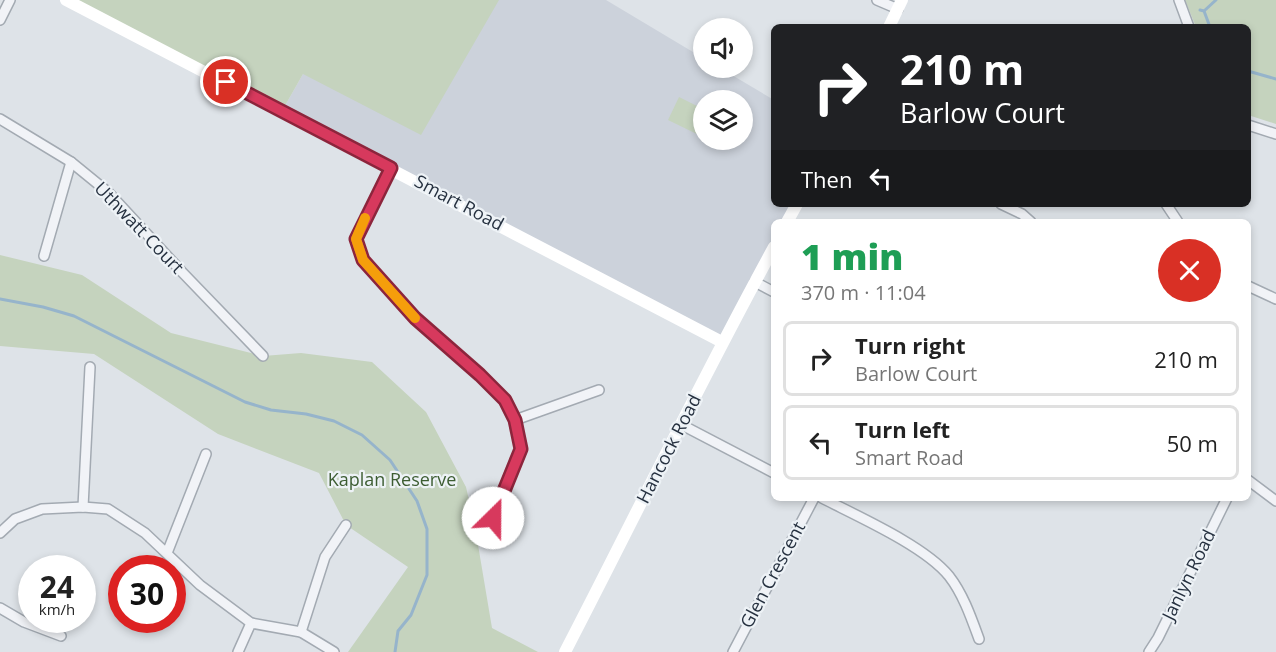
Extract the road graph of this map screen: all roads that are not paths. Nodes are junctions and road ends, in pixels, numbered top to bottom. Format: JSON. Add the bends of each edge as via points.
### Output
{"nodes":[{"id":1,"x":10,"y":0,"type":"edge"},
{"id":2,"x":66,"y":0,"type":"edge"},
{"id":3,"x":878,"y":0,"type":"edge"},
{"id":4,"x":1179,"y":0,"type":"edge"},
{"id":5,"x":900,"y":4,"type":"edge"},
{"id":6,"x":0,"y":20,"type":"edge"},
{"id":7,"x":890,"y":24,"type":"edge"},
{"id":8,"x":1188,"y":24,"type":"edge"},
{"id":9,"x":0,"y":119,"type":"edge"},
{"id":10,"x":1251,"y":126,"type":"edge"},
{"id":11,"x":1276,"y":134,"type":"edge"},
{"id":12,"x":71,"y":162,"type":"junction"},
{"id":13,"x":391,"y":168,"type":"junction"},
{"id":14,"x":1007,"y":207,"type":"edge"},
{"id":15,"x":1028,"y":219,"type":"edge"},
{"id":16,"x":771,"y":253,"type":"edge"},
{"id":17,"x":44,"y":256,"type":"dead end"},
{"id":18,"x":755,"y":282,"type":"junction"},
{"id":19,"x":1251,"y":287,"type":"edge"},
{"id":20,"x":771,"y":290,"type":"edge"},
{"id":21,"x":1276,"y":299,"type":"edge"},
{"id":22,"x":722,"y":342,"type":"junction"},
{"id":23,"x":263,"y":356,"type":"dead end"},
{"id":24,"x":90,"y":367,"type":"dead end"},
{"id":25,"x":599,"y":390,"type":"dead end"},
{"id":26,"x":515,"y":420,"type":"junction"},
{"id":27,"x":682,"y":425,"type":"junction"},
{"id":28,"x":206,"y":454,"type":"dead end"},
{"id":29,"x":771,"y":471,"type":"edge"},
{"id":30,"x":1251,"y":482,"type":"edge"},
{"id":31,"x":812,"y":501,"type":"edge"},
{"id":32,"x":828,"y":501,"type":"edge"},
{"id":33,"x":1226,"y":501,"type":"edge"},
{"id":34,"x":1276,"y":501,"type":"edge"},
{"id":35,"x":83,"y":507,"type":"junction"},
{"id":36,"x":493,"y":518,"type":"dead end"},
{"id":37,"x":346,"y":525,"type":"dead end"},
{"id":38,"x":0,"y":533,"type":"edge"},
{"id":39,"x":167,"y":553,"type":"junction"},
{"id":40,"x":0,"y":608,"type":"edge"},
{"id":41,"x":251,"y":623,"type":"junction"},
{"id":42,"x":301,"y":632,"type":"junction"},
{"id":43,"x":61,"y":636,"type":"dead end"},
{"id":44,"x":979,"y":639,"type":"dead end"},
{"id":45,"x":735,"y":651,"type":"edge"},
{"id":46,"x":238,"y":652,"type":"edge"},
{"id":47,"x":334,"y":652,"type":"edge"},
{"id":48,"x":565,"y":652,"type":"edge"},
{"id":49,"x":1149,"y":652,"type":"edge"}],
"edges":[{"from":1,"to":6,"type":"street"},
{"from":2,"to":13,"type":"main road","name":"Smart Road"},
{"from":3,"to":5,"type":"street"},
{"from":4,"to":8,"type":"street"},
{"from":5,"to":7,"type":"main road"},
{"from":9,"to":12,"type":"street","name":"Uthwatt Court"},
{"from":10,"to":11,"type":"street"},
{"from":12,"to":17,"type":"street"},
{"from":12,"to":23,"type":"street","name":"Uthwatt Court","via":[[110,193]]},
{"from":13,"to":22,"type":"main road","name":"Smart Road"},
{"from":13,"to":26,"type":"street","via":[[356,239],[363,260],[415,318],[505,400]]},
{"from":14,"to":15,"type":"street"},
{"from":16,"to":18,"type":"main road","name":"Hancock Road"},
{"from":18,"to":20,"type":"street"},
{"from":18,"to":22,"type":"main road","name":"Hancock Road"},
{"from":19,"to":21,"type":"street"},
{"from":22,"to":27,"type":"main road","name":"Hancock Road"},
{"from":24,"to":35,"type":"street"},
{"from":25,"to":26,"type":"street"},
{"from":26,"to":36,"type":"street","via":[[521,449]]},
{"from":27,"to":29,"type":"street"},
{"from":27,"to":48,"type":"main road","name":"Hancock Road"},
{"from":28,"to":39,"type":"street"},
{"from":30,"to":34,"type":"street"},
{"from":31,"to":45,"type":"street","name":"Glen Crescent"},
{"from":32,"to":44,"type":"street","via":[[917,549],[948,575],[964,600]]},
{"from":33,"to":49,"type":"street","name":"Janlyn Road"},
{"from":35,"to":38,"type":"street","via":[[42,508],[15,519]]},
{"from":35,"to":39,"type":"street","via":[[108,509]]},
{"from":37,"to":42,"type":"street","via":[[325,557]]},
{"from":39,"to":41,"type":"street","via":[[200,585]]},
{"from":40,"to":43,"type":"street"},
{"from":41,"to":42,"type":"street"},
{"from":41,"to":46,"type":"street"},
{"from":42,"to":47,"type":"street"}]}
